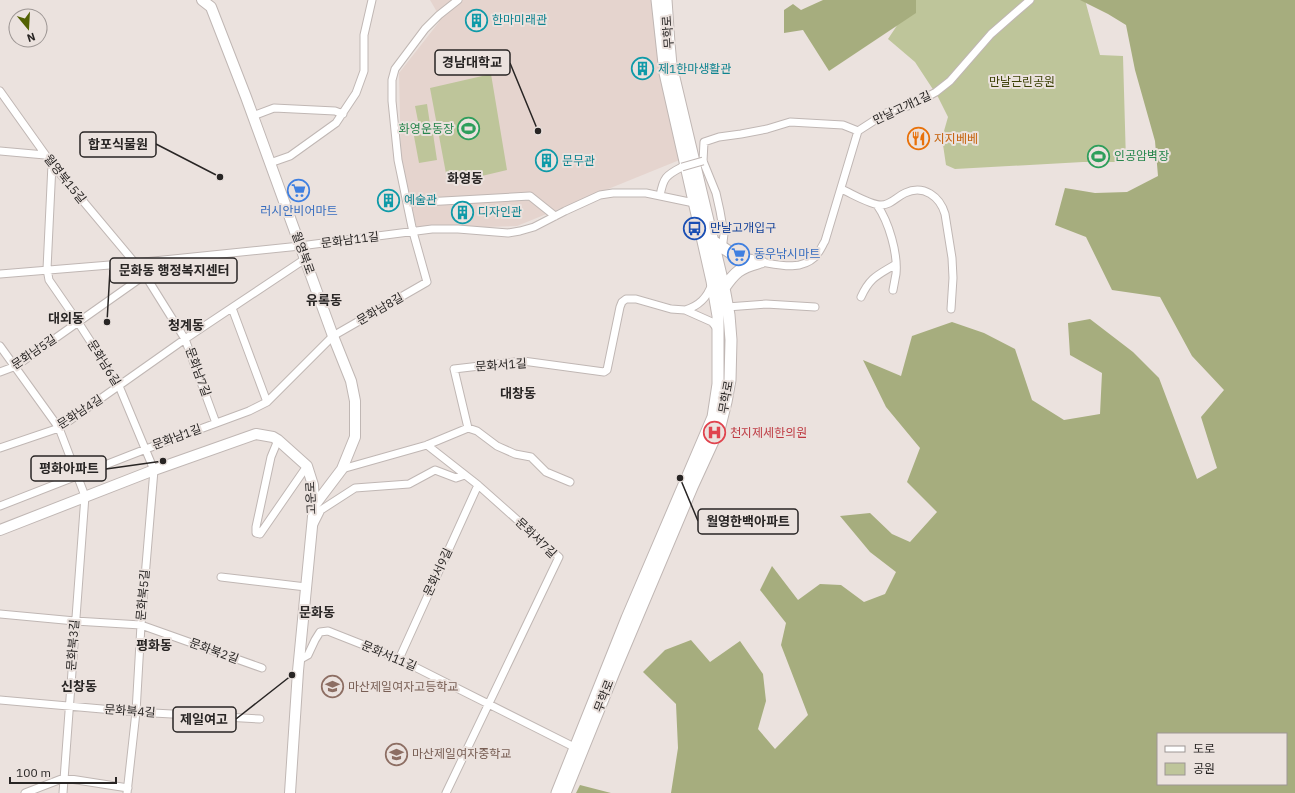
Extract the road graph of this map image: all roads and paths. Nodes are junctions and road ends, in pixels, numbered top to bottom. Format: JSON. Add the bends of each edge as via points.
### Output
{"nodes":[{"id":1,"x":202,"y":0,"type":"edge"},
{"id":2,"x":372,"y":0,"type":"edge"},
{"id":3,"x":458,"y":0,"type":"edge"},
{"id":4,"x":657,"y":0,"type":"edge"},
{"id":5,"x":666,"y":0,"type":"edge"},
{"id":6,"x":1030,"y":0,"type":"edge"},
{"id":7,"x":213,"y":3,"type":"edge"},
{"id":8,"x":0,"y":91,"type":"edge"},
{"id":9,"x":343,"y":114,"type":"junction"},
{"id":10,"x":253,"y":116,"type":"junction"},
{"id":11,"x":858,"y":131,"type":"junction"},
{"id":12,"x":0,"y":151,"type":"edge"},
{"id":13,"x":44,"y":155,"type":"junction"},
{"id":14,"x":703,"y":161,"type":"junction"},
{"id":15,"x":270,"y":163,"type":"junction"},
{"id":16,"x":52,"y":164,"type":"junction"},
{"id":17,"x":841,"y":189,"type":"junction"},
{"id":18,"x":660,"y":196,"type":"junction"},
{"id":19,"x":407,"y":203,"type":"junction"},
{"id":20,"x":694,"y":203,"type":"junction"},
{"id":21,"x":878,"y":205,"type":"junction"},
{"id":22,"x":555,"y":216,"type":"junction"},
{"id":23,"x":413,"y":232,"type":"junction"},
{"id":24,"x":718,"y":244,"type":"junction"},
{"id":25,"x":300,"y":246,"type":"junction"},
{"id":26,"x":305,"y":259,"type":"junction"},
{"id":27,"x":761,"y":262,"type":"junction"},
{"id":28,"x":134,"y":264,"type":"junction"},
{"id":29,"x":896,"y":264,"type":"junction"},
{"id":30,"x":48,"y":269,"type":"junction"},
{"id":31,"x":0,"y":274,"type":"edge"},
{"id":32,"x":145,"y":275,"type":"junction"},
{"id":33,"x":712,"y":284,"type":"junction"},
{"id":34,"x":724,"y":288,"type":"junction"},
{"id":35,"x":893,"y":290,"type":"dead end"},
{"id":36,"x":861,"y":297,"type":"dead end"},
{"id":37,"x":727,"y":306,"type":"junction"},
{"id":38,"x":815,"y":307,"type":"dead end"},
{"id":39,"x":232,"y":308,"type":"junction"},
{"id":40,"x":951,"y":309,"type":"dead end"},
{"id":41,"x":685,"y":310,"type":"junction"},
{"id":42,"x":78,"y":322,"type":"junction"},
{"id":43,"x":718,"y":330,"type":"junction"},
{"id":44,"x":333,"y":336,"type":"junction"},
{"id":45,"x":185,"y":339,"type":"junction"},
{"id":46,"x":0,"y":346,"type":"edge"},
{"id":47,"x":16,"y":366,"type":"junction"},
{"id":48,"x":0,"y":372,"type":"edge"},
{"id":49,"x":119,"y":386,"type":"junction"},
{"id":50,"x":267,"y":402,"type":"junction"},
{"id":51,"x":216,"y":423,"type":"junction"},
{"id":52,"x":59,"y":428,"type":"junction"},
{"id":53,"x":468,"y":428,"type":"junction"},
{"id":54,"x":278,"y":440,"type":"junction"},
{"id":55,"x":428,"y":445,"type":"junction"},
{"id":56,"x":0,"y":448,"type":"edge"},
{"id":57,"x":146,"y":449,"type":"junction"},
{"id":58,"x":307,"y":466,"type":"junction"},
{"id":59,"x":342,"y":469,"type":"junction"},
{"id":60,"x":154,"y":470,"type":"junction"},
{"id":61,"x":465,"y":475,"type":"junction"},
{"id":62,"x":77,"y":476,"type":"junction"},
{"id":63,"x":570,"y":482,"type":"dead end"},
{"id":64,"x":478,"y":485,"type":"junction"},
{"id":65,"x":85,"y":496,"type":"junction"},
{"id":66,"x":0,"y":506,"type":"edge"},
{"id":67,"x":314,"y":506,"type":"junction"},
{"id":68,"x":312,"y":527,"type":"junction"},
{"id":69,"x":0,"y":530,"type":"edge"},
{"id":70,"x":222,"y":577,"type":"dead end"},
{"id":71,"x":306,"y":587,"type":"junction"},
{"id":72,"x":0,"y":614,"type":"edge"},
{"id":73,"x":75,"y":621,"type":"junction"},
{"id":74,"x":140,"y":625,"type":"junction"},
{"id":75,"x":399,"y":659,"type":"junction"},
{"id":76,"x":299,"y":660,"type":"junction"},
{"id":77,"x":262,"y":668,"type":"dead end"},
{"id":78,"x":0,"y":700,"type":"edge"},
{"id":79,"x":489,"y":703,"type":"junction"},
{"id":80,"x":68,"y":706,"type":"junction"},
{"id":81,"x":136,"y":712,"type":"junction"},
{"id":82,"x":260,"y":719,"type":"dead end"},
{"id":83,"x":574,"y":747,"type":"junction"},
{"id":84,"x":64,"y":778,"type":"junction"},
{"id":85,"x":128,"y":790,"type":"edge"},
{"id":86,"x":25,"y":793,"type":"edge"},
{"id":87,"x":63,"y":793,"type":"edge"},
{"id":88,"x":290,"y":793,"type":"edge"},
{"id":89,"x":446,"y":793,"type":"edge"},
{"id":90,"x":557,"y":793,"type":"edge"},
{"id":91,"x":565,"y":793,"type":"edge"}],
"edges":[{"from":1,"to":7,"type":"main road","name":"월영북로"},
{"from":2,"to":9,"type":"street","via":[[364,35],[364,71],[356,93]]},
{"from":3,"to":19,"type":"street","via":[[425,29],[395,69],[392,80],[398,160]]},
{"from":4,"to":20,"type":"main road","name":"무학로","via":[[665,73]]},
{"from":5,"to":24,"type":"main road","name":"무학로","via":[[671,65]]},
{"from":6,"to":11,"type":"street","name":"만날고개1길","via":[[991,34],[950,82],[914,104],[886,113]]},
{"from":7,"to":10,"type":"main road","name":"월영북로"},
{"from":8,"to":13,"type":"street","name":"월영북15길"},
{"from":9,"to":10,"type":"street","via":[[335,111],[274,108]]},
{"from":9,"to":15,"type":"street","via":[[290,156]]},
{"from":10,"to":15,"type":"main road","name":"월영북로"},
{"from":11,"to":14,"type":"street","via":[[843,125],[790,122],[704,142]]},
{"from":11,"to":17,"type":"street"},
{"from":12,"to":13,"type":"street"},
{"from":13,"to":16,"type":"street","name":"월영북15길"},
{"from":14,"to":18,"type":"street","bridge":true,"via":[[672,172],[662,183]]},
{"from":14,"to":24,"type":"street","via":[[716,193],[720,211],[724,234]]},
{"from":15,"to":25,"type":"main road","name":"월영북로"},
{"from":16,"to":28,"type":"street","name":"월영북15길"},
{"from":16,"to":30,"type":"street","name":"문화남6길"},
{"from":17,"to":21,"type":"street"},
{"from":17,"to":27,"type":"street","via":[[825,241],[816,256],[805,264],[794,266]]},
{"from":18,"to":20,"type":"street","name":"문화남11길"},
{"from":18,"to":22,"type":"street","name":"문화남11길","via":[[646,193],[600,195]]},
{"from":19,"to":22,"type":"street","via":[[530,196]]},
{"from":19,"to":23,"type":"street"},
{"from":20,"to":33,"type":"main road","name":"무학로"},
{"from":21,"to":29,"type":"street","via":[[887,222]]},
{"from":21,"to":40,"type":"street","via":[[887,205],[905,193],[918,190],[931,193],[940,202],[945,214],[952,258]]},
{"from":22,"to":23,"type":"street","name":"문화남11길","via":[[520,232],[432,229]]},
{"from":23,"to":25,"type":"street","name":"문화남11길"},
{"from":23,"to":44,"type":"street","name":"문화남8길","via":[[427,282]]},
{"from":24,"to":27,"type":"main road","via":[[742,259]]},
{"from":24,"to":34,"type":"main road","name":"무학로"},
{"from":25,"to":26,"type":"main road","name":"월영북로"},
{"from":25,"to":28,"type":"street","name":"문화남11길"},
{"from":26,"to":39,"type":"street","name":"문화남4길"},
{"from":26,"to":44,"type":"main road","name":"월영북로"},
{"from":27,"to":34,"type":"main road","via":[[738,270]]},
{"from":28,"to":30,"type":"street","name":"문화남11길"},
{"from":28,"to":32,"type":"street","name":"문화남7길"},
{"from":29,"to":35,"type":"street"},
{"from":29,"to":36,"type":"street","via":[[871,279]]},
{"from":30,"to":31,"type":"street","name":"문화남11길"},
{"from":30,"to":42,"type":"street","name":"문화남6길","via":[[49,280]]},
{"from":32,"to":42,"type":"street","name":"문화남5길"},
{"from":32,"to":45,"type":"street","name":"문화남7길"},
{"from":33,"to":41,"type":"street","via":[[705,298]]},
{"from":33,"to":43,"type":"main road","name":"무학로"},
{"from":34,"to":37,"type":"main road","name":"무학로"},
{"from":37,"to":38,"type":"street","via":[[766,304]]},
{"from":37,"to":91,"type":"main road","name":"무학로","via":[[731,340],[730,380],[720,426],[692,487]]},
{"from":39,"to":45,"type":"street","name":"문화남4길"},
{"from":39,"to":50,"type":"street"},
{"from":41,"to":43,"type":"street","name":"문화서1길","via":[[712,322]]},
{"from":41,"to":53,"type":"street","name":"문화서1길","via":[[630,298],[624,300],[614,330],[607,370],[604,372],[523,361],[454,369]]},
{"from":42,"to":47,"type":"street","name":"문화남5길"},
{"from":42,"to":49,"type":"street","name":"문화남6길"},
{"from":43,"to":83,"type":"main road","name":"무학로","via":[[718,384],[713,417]]},
{"from":44,"to":50,"type":"street","name":"문화남1길"},
{"from":44,"to":59,"type":"main road","name":"월영북로","via":[[351,381],[354,401],[355,437]]},
{"from":45,"to":49,"type":"street","name":"문화남4길"},
{"from":45,"to":51,"type":"street","name":"문화남7길"},
{"from":46,"to":47,"type":"street"},
{"from":47,"to":48,"type":"street","name":"문화남5길"},
{"from":47,"to":52,"type":"street"},
{"from":49,"to":52,"type":"street","name":"문화남4길"},
{"from":49,"to":57,"type":"street","name":"문화남6길"},
{"from":50,"to":51,"type":"street","name":"문화남1길"},
{"from":51,"to":57,"type":"street","name":"문화남1길"},
{"from":52,"to":56,"type":"street","name":"문화남4길"},
{"from":52,"to":62,"type":"street"},
{"from":53,"to":55,"type":"street"},
{"from":53,"to":63,"type":"street","via":[[515,454],[530,457],[546,472]]},
{"from":54,"to":58,"type":"main road","name":"고운로"},
{"from":54,"to":58,"type":"street","via":[[271,457],[256,533],[260,534]]},
{"from":54,"to":60,"type":"main road","name":"고운로","via":[[256,434]]},
{"from":55,"to":59,"type":"street"},
{"from":55,"to":61,"type":"street","name":"문화서7길"},
{"from":57,"to":60,"type":"street","name":"문화남6길"},
{"from":57,"to":62,"type":"street","name":"문화남1길"},
{"from":58,"to":67,"type":"main road","name":"고운로","via":[[313,485]]},
{"from":59,"to":67,"type":"main road","name":"월영북로"},
{"from":60,"to":65,"type":"main road","name":"고운로"},
{"from":60,"to":74,"type":"street","name":"문화북5길"},
{"from":61,"to":64,"type":"street","name":"문화서7길"},
{"from":61,"to":68,"type":"street","via":[[456,478],[435,470],[409,484],[355,488],[321,510]]},
{"from":62,"to":65,"type":"street"},
{"from":62,"to":66,"type":"street","name":"문화남1길"},
{"from":64,"to":75,"type":"street","name":"문화서9길"},
{"from":64,"to":79,"type":"street","name":"문화서7길","via":[[559,557]]},
{"from":65,"to":69,"type":"main road","name":"고운로"},
{"from":65,"to":73,"type":"street","name":"문화북3길"},
{"from":67,"to":68,"type":"main road","name":"고운로"},
{"from":68,"to":71,"type":"main road","name":"고운로"},
{"from":70,"to":71,"type":"street"},
{"from":71,"to":76,"type":"main road","name":"고운로"},
{"from":72,"to":73,"type":"street","name":"문화북2길"},
{"from":73,"to":74,"type":"street","name":"문화북2길"},
{"from":73,"to":80,"type":"street","name":"문화북3길"},
{"from":74,"to":77,"type":"street","name":"문화북2길"},
{"from":74,"to":81,"type":"street","name":"문화북5길"},
{"from":75,"to":76,"type":"street","name":"문화서11길","via":[[328,631],[320,632],[308,655]]},
{"from":75,"to":79,"type":"street","name":"문화서11길"},
{"from":76,"to":88,"type":"main road","name":"고운로"},
{"from":78,"to":80,"type":"street","name":"문화북4길"},
{"from":79,"to":83,"type":"street","name":"문화서11길"},
{"from":79,"to":89,"type":"street"},
{"from":80,"to":81,"type":"street","name":"문화북4길"},
{"from":80,"to":84,"type":"street","name":"문화북3길"},
{"from":81,"to":82,"type":"street","name":"문화북4길"},
{"from":81,"to":85,"type":"street","name":"문화북5길"},
{"from":83,"to":90,"type":"main road","name":"무학로"},
{"from":84,"to":85,"type":"street"},
{"from":84,"to":86,"type":"street"},
{"from":84,"to":87,"type":"street","name":"문화북3길"}]}
